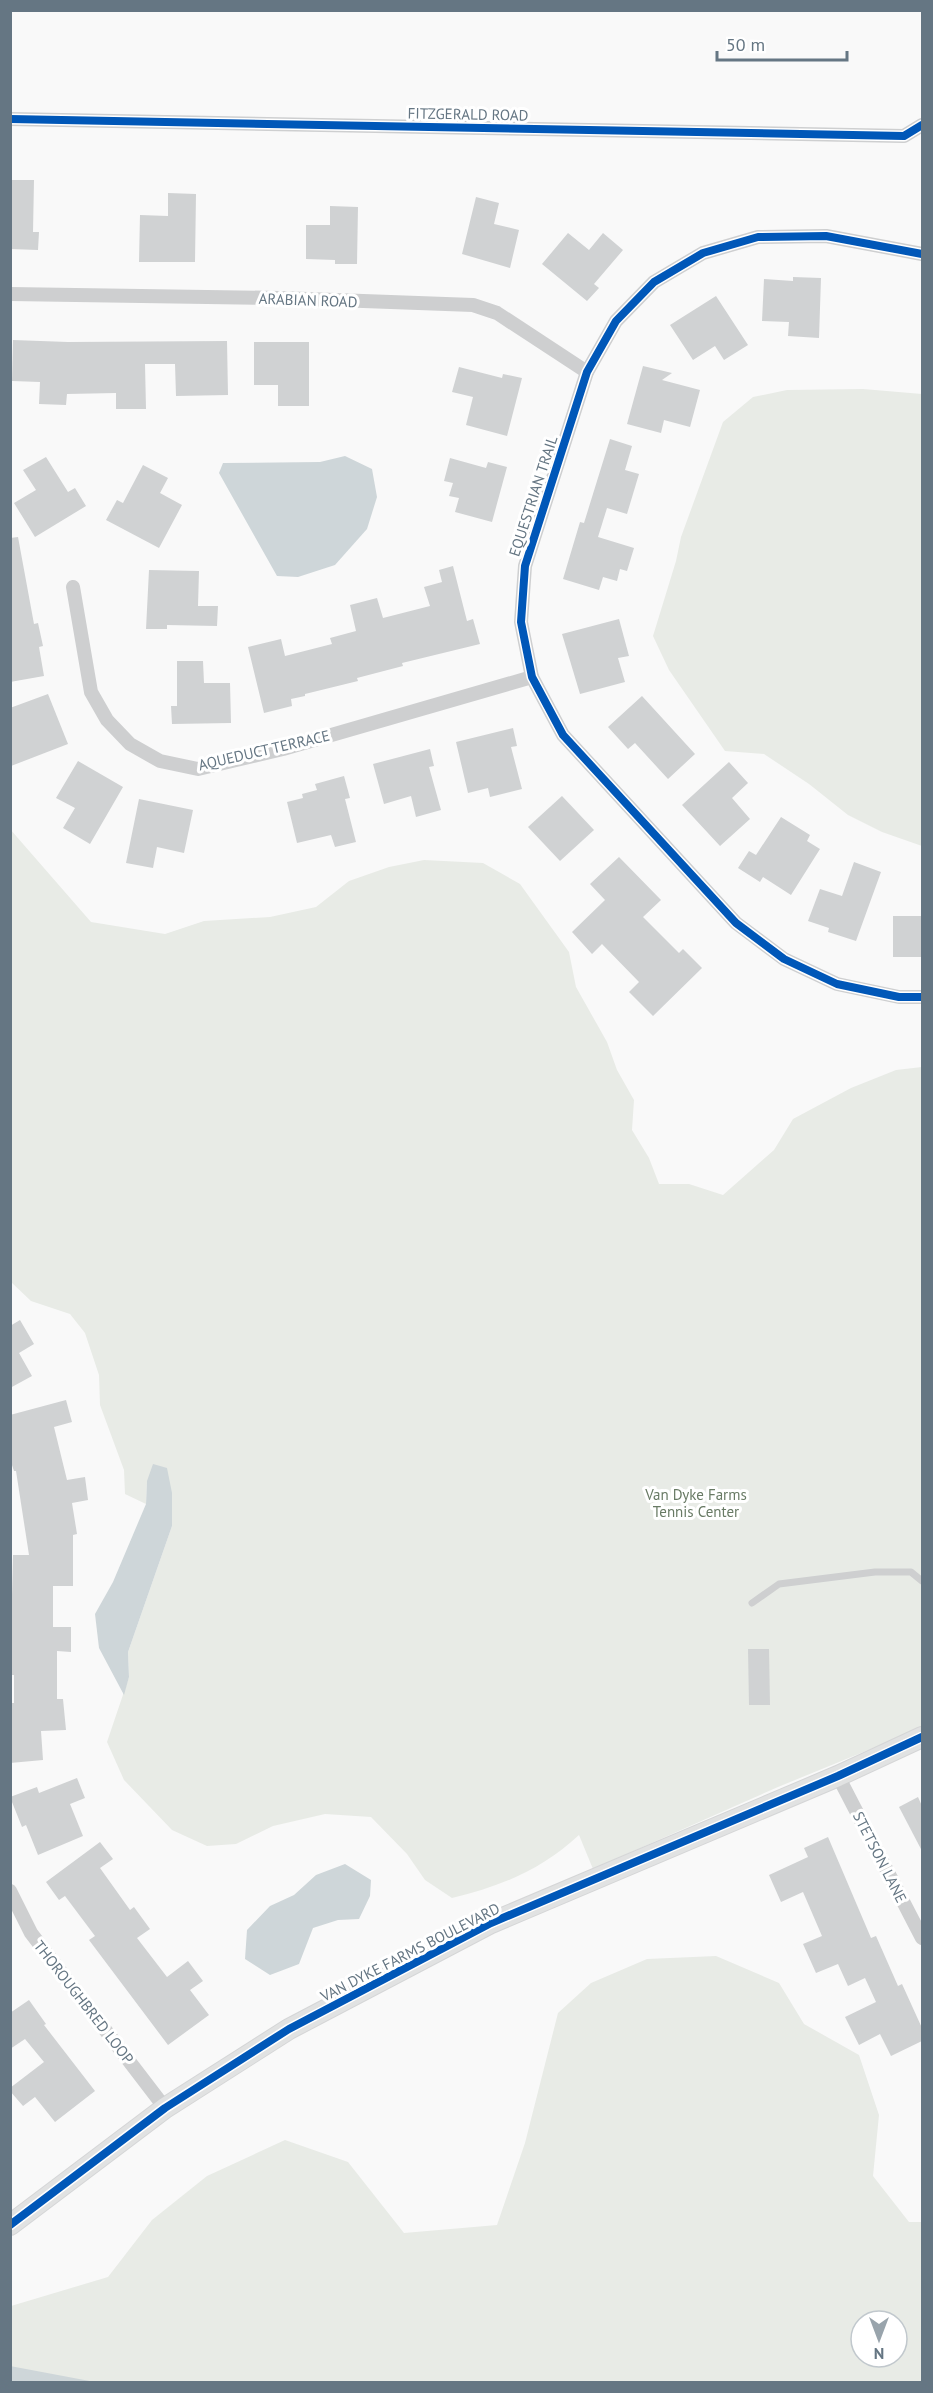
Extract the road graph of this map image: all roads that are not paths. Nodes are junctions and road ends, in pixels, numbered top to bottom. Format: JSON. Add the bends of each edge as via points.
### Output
{"nodes":[{"id":1,"x":10,"y":119,"type":"edge"},
{"id":2,"x":922,"y":125,"type":"edge"},
{"id":3,"x":922,"y":254,"type":"edge"},
{"id":4,"x":10,"y":294,"type":"edge"},
{"id":5,"x":587,"y":372,"type":"junction"},
{"id":6,"x":73,"y":587,"type":"dead end"},
{"id":7,"x":532,"y":676,"type":"junction"},
{"id":8,"x":922,"y":997,"type":"edge"},
{"id":9,"x":922,"y":1581,"type":"edge"},
{"id":10,"x":752,"y":1603,"type":"dead end"},
{"id":11,"x":922,"y":1737,"type":"edge"},
{"id":12,"x":838,"y":1776,"type":"junction"},
{"id":13,"x":10,"y":1891,"type":"edge"},
{"id":14,"x":922,"y":1938,"type":"edge"},
{"id":15,"x":165,"y":2108,"type":"junction"},
{"id":16,"x":10,"y":2225,"type":"edge"}],
"edges":[{"from":1,"to":2,"type":"street","name":"FITZGERALD ROAD","via":[[904,136]]},
{"from":3,"to":5,"type":"street","name":"EQUESTRIAN TRAIL","via":[[826,236],[758,237],[703,253],[654,282],[616,321]]},
{"from":4,"to":5,"type":"street","name":"ARABIAN ROAD","via":[[473,305],[497,314]]},
{"from":5,"to":7,"type":"street","name":"EQUESTRIAN TRAIL","via":[[525,566],[521,622]]},
{"from":6,"to":7,"type":"street","name":"AQUEDUCT TERRACE","via":[[92,692],[107,720],[130,744],[160,761],[198,769],[283,749]]},
{"from":7,"to":8,"type":"street","name":"EQUESTRIAN TRAIL","via":[[563,735],[736,923],[784,959],[837,984],[899,997]]},
{"from":9,"to":10,"type":"lane","via":[[911,1572],[875,1572],[779,1584]]},
{"from":11,"to":12,"type":"street","name":"VAN DYKE FARMS BOULEVARD"},
{"from":12,"to":14,"type":"street","name":"STETSON LANE"},
{"from":12,"to":15,"type":"street","name":"VAN DYKE FARMS BOULEVARD","via":[[491,1923],[289,2029]]},
{"from":13,"to":15,"type":"street","name":"THOROUGHBRED LOOP","via":[[31,1933]]},
{"from":15,"to":16,"type":"street","name":"VAN DYKE FARMS BOULEVARD"}]}
